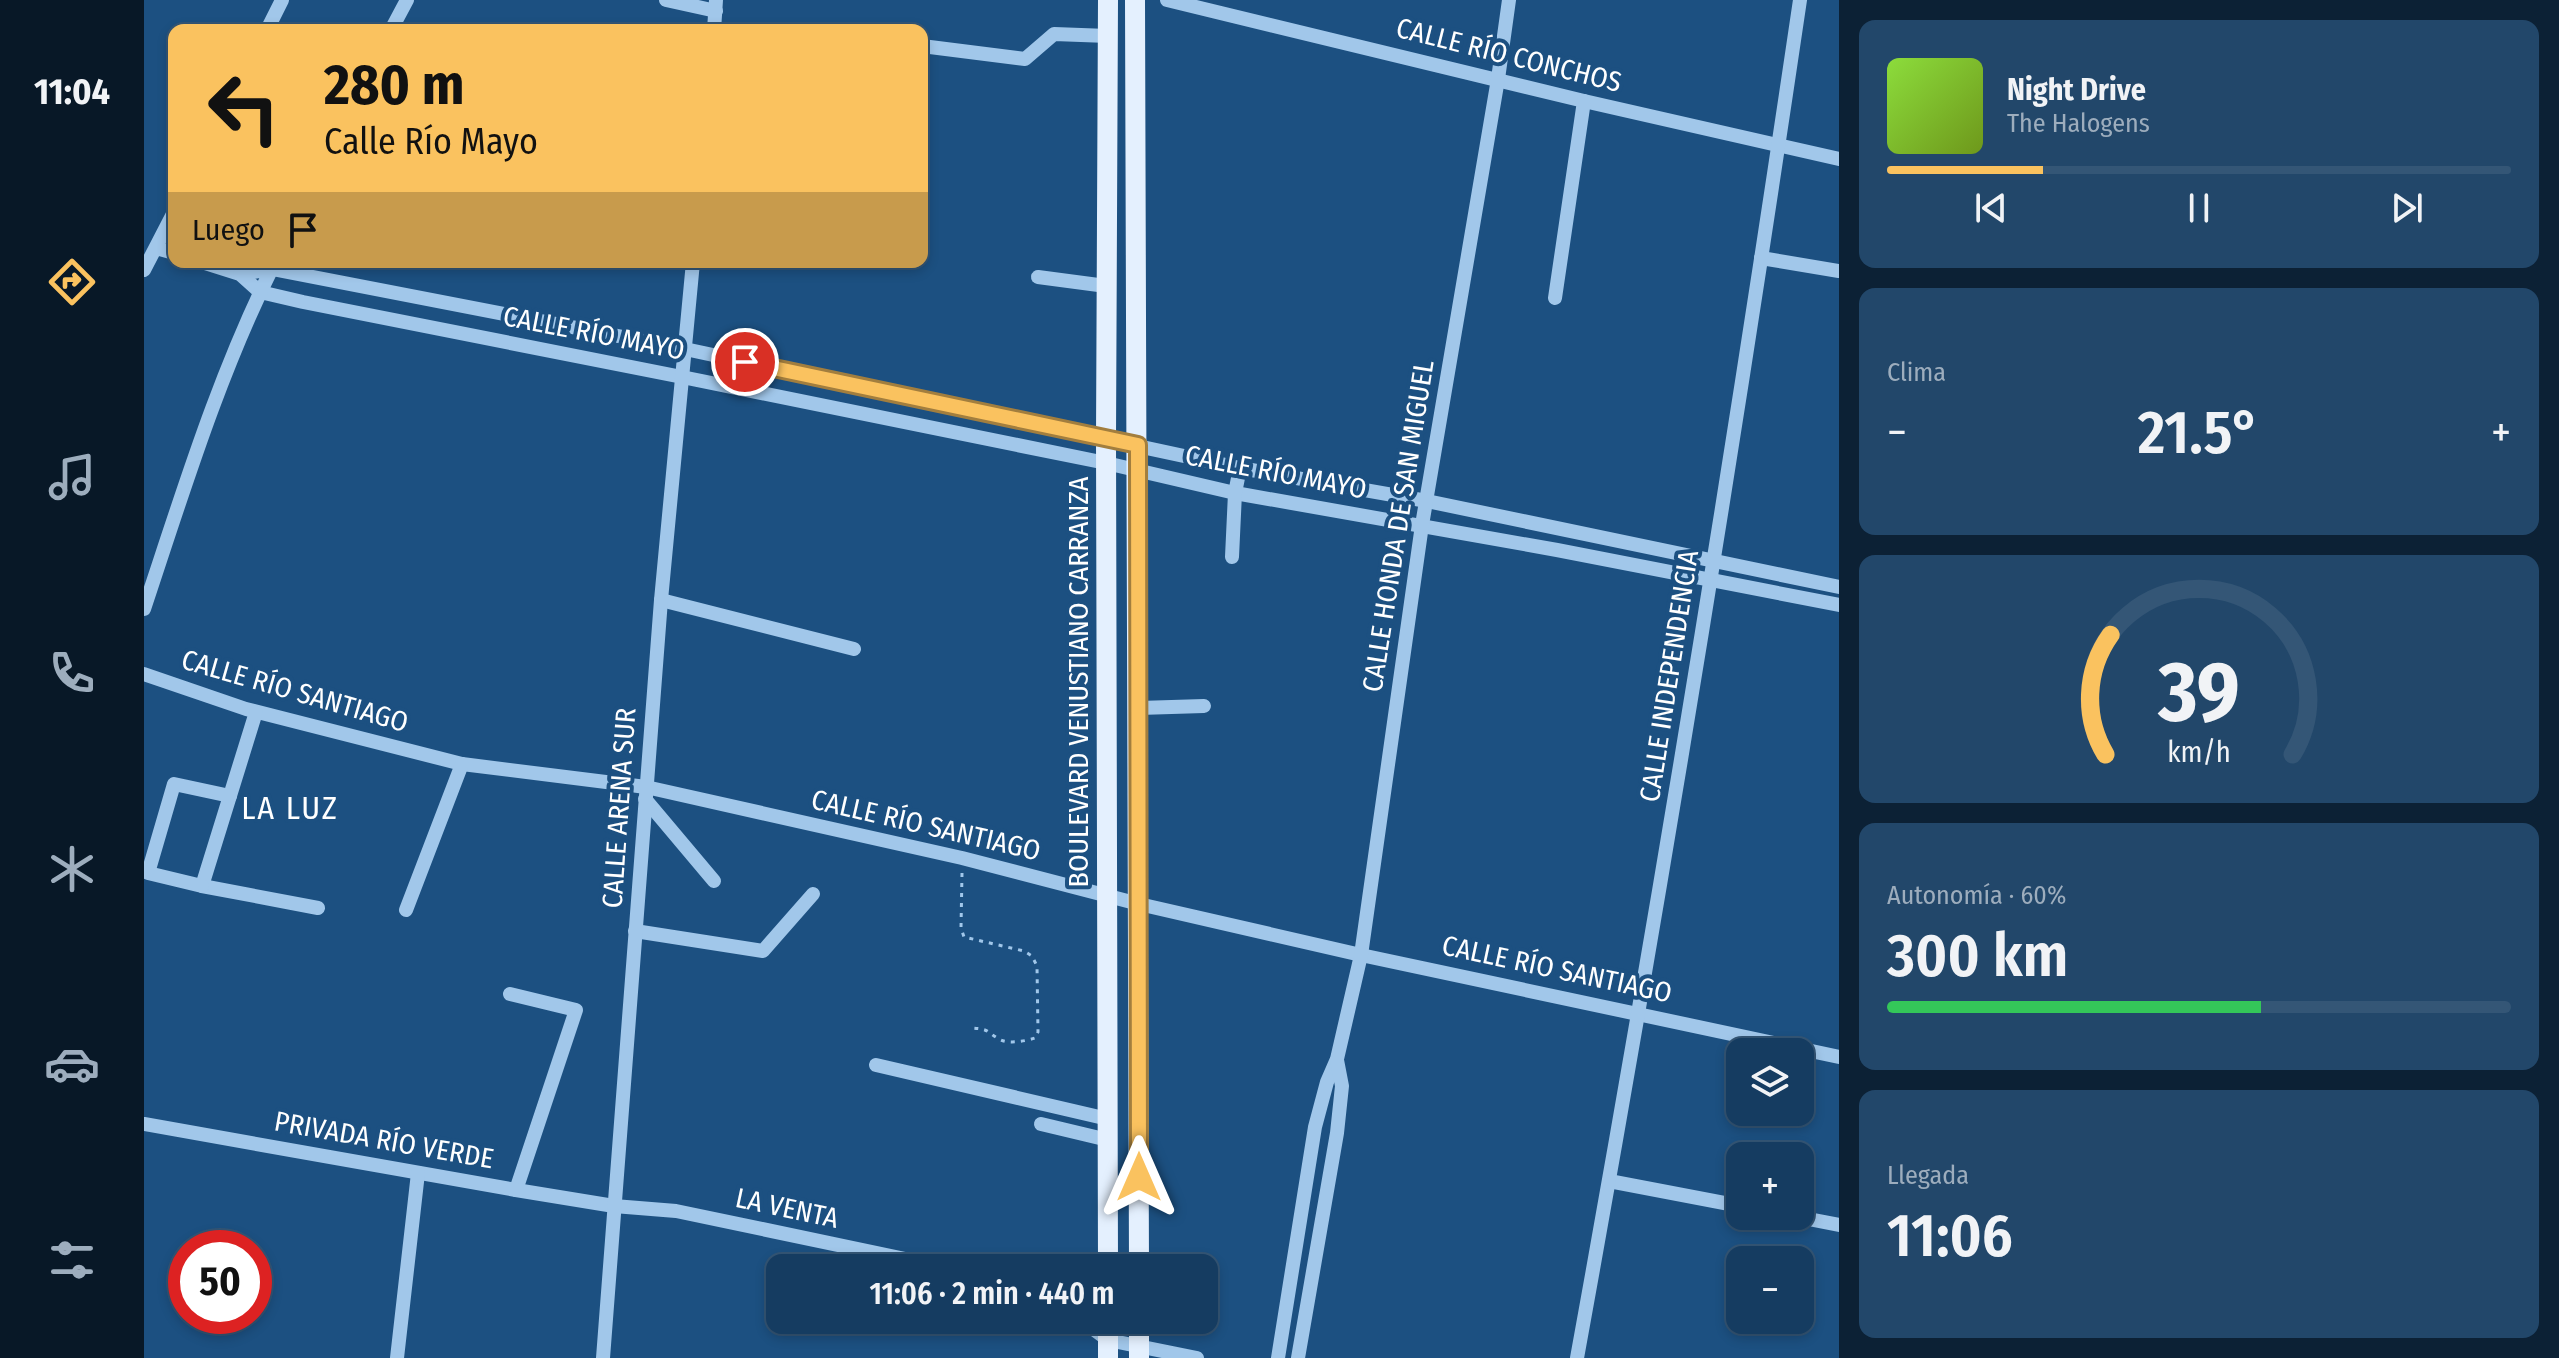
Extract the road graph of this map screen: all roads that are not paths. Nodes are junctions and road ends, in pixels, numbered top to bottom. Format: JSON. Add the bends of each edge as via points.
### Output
{"nodes":[{"id":1,"x":282,"y":0,"type":"edge"},
{"id":2,"x":407,"y":0,"type":"edge"},
{"id":3,"x":666,"y":0,"type":"edge"},
{"id":4,"x":1108,"y":0,"type":"edge"},
{"id":5,"x":1135,"y":0,"type":"edge"},
{"id":6,"x":1167,"y":0,"type":"edge"},
{"id":7,"x":1509,"y":0,"type":"edge"},
{"id":8,"x":1800,"y":0,"type":"edge"},
{"id":9,"x":716,"y":6,"type":"edge"},
{"id":10,"x":270,"y":24,"type":"edge"},
{"id":11,"x":394,"y":24,"type":"edge"},
{"id":12,"x":1108,"y":36,"type":"junction"},
{"id":13,"x":928,"y":47,"type":"edge"},
{"id":14,"x":1498,"y":79,"type":"junction"},
{"id":15,"x":1584,"y":101,"type":"junction"},
{"id":16,"x":1778,"y":145,"type":"junction"},
{"id":17,"x":1839,"y":159,"type":"edge"},
{"id":18,"x":168,"y":224,"type":"edge"},
{"id":19,"x":156,"y":248,"type":"junction"},
{"id":20,"x":168,"y":251,"type":"edge"},
{"id":21,"x":1761,"y":258,"type":"junction"},
{"id":22,"x":221,"y":268,"type":"edge"},
{"id":23,"x":263,"y":268,"type":"edge"},
{"id":24,"x":272,"y":268,"type":"edge"},
{"id":25,"x":289,"y":268,"type":"edge"},
{"id":26,"x":692,"y":268,"type":"edge"},
{"id":27,"x":144,"y":270,"type":"edge"},
{"id":28,"x":1839,"y":271,"type":"edge"},
{"id":29,"x":240,"y":274,"type":"junction"},
{"id":30,"x":1038,"y":277,"type":"dead end"},
{"id":31,"x":1106,"y":286,"type":"junction"},
{"id":32,"x":260,"y":292,"type":"junction"},
{"id":33,"x":1555,"y":298,"type":"dead end"},
{"id":34,"x":685,"y":349,"type":"junction"},
{"id":35,"x":682,"y":377,"type":"junction"},
{"id":36,"x":1106,"y":438,"type":"junction"},
{"id":37,"x":1138,"y":445,"type":"junction"},
{"id":38,"x":1106,"y":463,"type":"junction"},
{"id":39,"x":1240,"y":468,"type":"junction"},
{"id":40,"x":1138,"y":471,"type":"junction"},
{"id":41,"x":1235,"y":493,"type":"junction"},
{"id":42,"x":1427,"y":501,"type":"junction"},
{"id":43,"x":1422,"y":525,"type":"junction"},
{"id":44,"x":1232,"y":557,"type":"dead end"},
{"id":45,"x":1714,"y":562,"type":"junction"},
{"id":46,"x":1711,"y":580,"type":"junction"},
{"id":47,"x":1839,"y":587,"type":"edge"},
{"id":48,"x":661,"y":600,"type":"junction"},
{"id":49,"x":1839,"y":605,"type":"edge"},
{"id":50,"x":144,"y":609,"type":"edge"},
{"id":51,"x":854,"y":649,"type":"dead end"},
{"id":52,"x":144,"y":674,"type":"edge"},
{"id":53,"x":1204,"y":706,"type":"dead end"},
{"id":54,"x":1139,"y":708,"type":"junction"},
{"id":55,"x":256,"y":712,"type":"junction"},
{"id":56,"x":462,"y":764,"type":"junction"},
{"id":57,"x":646,"y":793,"type":"junction"},
{"id":58,"x":230,"y":796,"type":"junction"},
{"id":59,"x":714,"y":881,"type":"dead end"},
{"id":60,"x":202,"y":886,"type":"junction"},
{"id":61,"x":813,"y":894,"type":"dead end"},
{"id":62,"x":1107,"y":896,"type":"junction"},
{"id":63,"x":1139,"y":904,"type":"junction"},
{"id":64,"x":318,"y":908,"type":"dead end"},
{"id":65,"x":406,"y":910,"type":"dead end"},
{"id":66,"x":635,"y":931,"type":"junction"},
{"id":67,"x":1361,"y":955,"type":"junction"},
{"id":68,"x":510,"y":994,"type":"dead end"},
{"id":69,"x":1639,"y":1012,"type":"junction"},
{"id":70,"x":1839,"y":1057,"type":"edge"},
{"id":71,"x":1337,"y":1059,"type":"junction"},
{"id":72,"x":876,"y":1065,"type":"dead end"},
{"id":73,"x":1108,"y":1119,"type":"junction"},
{"id":74,"x":144,"y":1124,"type":"edge"},
{"id":75,"x":1041,"y":1124,"type":"dead end"},
{"id":76,"x":1108,"y":1140,"type":"junction"},
{"id":77,"x":418,"y":1173,"type":"junction"},
{"id":78,"x":1609,"y":1181,"type":"junction"},
{"id":79,"x":516,"y":1190,"type":"junction"},
{"id":80,"x":1726,"y":1203,"type":"edge"},
{"id":81,"x":614,"y":1206,"type":"junction"},
{"id":82,"x":1814,"y":1220,"type":"edge"},
{"id":83,"x":1839,"y":1225,"type":"edge"},
{"id":84,"x":881,"y":1254,"type":"edge"},
{"id":85,"x":1108,"y":1254,"type":"edge"},
{"id":86,"x":1139,"y":1254,"type":"edge"},
{"id":87,"x":1108,"y":1339,"type":"edge"},
{"id":88,"x":1139,"y":1352,"type":"edge"},
{"id":89,"x":397,"y":1358,"type":"edge"},
{"id":90,"x":603,"y":1358,"type":"edge"},
{"id":91,"x":1197,"y":1358,"type":"edge"},
{"id":92,"x":1278,"y":1358,"type":"edge"},
{"id":93,"x":1298,"y":1358,"type":"edge"},
{"id":94,"x":1577,"y":1358,"type":"edge"}],
"edges":[{"from":1,"to":10,"type":"street"},
{"from":2,"to":11,"type":"street"},
{"from":3,"to":9,"type":"street"},
{"from":4,"to":12,"type":"main road","name":"BOULEVARD VENUSTIANO CARRANZA"},
{"from":5,"to":37,"type":"main road"},
{"from":6,"to":14,"type":"street","name":"CALLE RÍO CONCHOS"},
{"from":7,"to":14,"type":"street","name":"CALLE HONDA DE SAN MIGUEL"},
{"from":8,"to":16,"type":"street","name":"CALLE INDEPENDENCIA"},
{"from":12,"to":13,"type":"street","via":[[1054,34],[1025,59]]},
{"from":12,"to":31,"type":"main road","name":"BOULEVARD VENUSTIANO CARRANZA"},
{"from":14,"to":15,"type":"street","name":"CALLE RÍO CONCHOS"},
{"from":14,"to":42,"type":"street","name":"CALLE HONDA DE SAN MIGUEL"},
{"from":15,"to":16,"type":"street","name":"CALLE RÍO CONCHOS"},
{"from":15,"to":33,"type":"street"},
{"from":16,"to":17,"type":"street","name":"CALLE RÍO CONCHOS"},
{"from":16,"to":21,"type":"street","name":"CALLE INDEPENDENCIA"},
{"from":18,"to":19,"type":"street"},
{"from":19,"to":20,"type":"street"},
{"from":19,"to":27,"type":"street"},
{"from":21,"to":28,"type":"street"},
{"from":21,"to":45,"type":"street","name":"CALLE INDEPENDENCIA"},
{"from":22,"to":29,"type":"street","name":"CALLE RÍO MAYO"},
{"from":23,"to":29,"type":"street","name":"CALLE RÍO MAYO"},
{"from":24,"to":32,"type":"street"},
{"from":25,"to":34,"type":"street","name":"CALLE RÍO MAYO"},
{"from":26,"to":34,"type":"street","name":"CALLE ARENA SUR"},
{"from":29,"to":32,"type":"street","name":"CALLE RÍO MAYO"},
{"from":30,"to":31,"type":"street"},
{"from":31,"to":36,"type":"main road","name":"BOULEVARD VENUSTIANO CARRANZA"},
{"from":32,"to":35,"type":"street","name":"CALLE RÍO MAYO"},
{"from":32,"to":50,"type":"street","via":[[199,446]]},
{"from":34,"to":35,"type":"street","name":"CALLE ARENA SUR"},
{"from":34,"to":36,"type":"street","name":"CALLE RÍO MAYO"},
{"from":35,"to":38,"type":"street","name":"CALLE RÍO MAYO"},
{"from":35,"to":48,"type":"street","name":"CALLE ARENA SUR"},
{"from":36,"to":37,"type":"street","name":"CALLE RÍO MAYO"},
{"from":36,"to":38,"type":"main road","name":"BOULEVARD VENUSTIANO CARRANZA"},
{"from":37,"to":39,"type":"street","name":"CALLE RÍO MAYO"},
{"from":37,"to":40,"type":"main road"},
{"from":38,"to":40,"type":"street","name":"CALLE RÍO MAYO"},
{"from":38,"to":62,"type":"main road","name":"BOULEVARD VENUSTIANO CARRANZA"},
{"from":39,"to":41,"type":"street"},
{"from":39,"to":42,"type":"street","name":"CALLE RÍO MAYO"},
{"from":40,"to":41,"type":"street","name":"CALLE RÍO MAYO"},
{"from":40,"to":54,"type":"main road"},
{"from":41,"to":43,"type":"street","name":"CALLE RÍO MAYO"},
{"from":41,"to":44,"type":"street"},
{"from":42,"to":43,"type":"street","name":"CALLE HONDA DE SAN MIGUEL"},
{"from":42,"to":45,"type":"street","name":"CALLE RÍO MAYO"},
{"from":43,"to":46,"type":"street","name":"CALLE RÍO MAYO"},
{"from":43,"to":67,"type":"street","name":"CALLE HONDA DE SAN MIGUEL"},
{"from":45,"to":46,"type":"street","name":"CALLE INDEPENDENCIA"},
{"from":45,"to":47,"type":"street","name":"CALLE RÍO MAYO"},
{"from":46,"to":49,"type":"street","name":"CALLE RÍO MAYO"},
{"from":46,"to":69,"type":"street","name":"CALLE INDEPENDENCIA"},
{"from":48,"to":51,"type":"street"},
{"from":48,"to":57,"type":"street","name":"CALLE ARENA SUR"},
{"from":52,"to":55,"type":"street","name":"CALLE RÍO SANTIAGO"},
{"from":53,"to":54,"type":"street"},
{"from":54,"to":63,"type":"main road"},
{"from":55,"to":56,"type":"street","name":"CALLE RÍO SANTIAGO"},
{"from":55,"to":58,"type":"street"},
{"from":56,"to":57,"type":"street","name":"CALLE RÍO SANTIAGO"},
{"from":56,"to":65,"type":"street"},
{"from":57,"to":59,"type":"street"},
{"from":57,"to":62,"type":"street","name":"CALLE RÍO SANTIAGO","via":[[962,858]]},
{"from":57,"to":66,"type":"street","name":"CALLE ARENA SUR"},
{"from":58,"to":60,"type":"street"},
{"from":58,"to":60,"type":"street","via":[[174,784],[148,873]]},
{"from":60,"to":64,"type":"street"},
{"from":61,"to":66,"type":"street","via":[[763,951]]},
{"from":62,"to":63,"type":"street","name":"CALLE RÍO SANTIAGO"},
{"from":62,"to":73,"type":"main road","name":"BOULEVARD VENUSTIANO CARRANZA"},
{"from":63,"to":67,"type":"street","name":"CALLE RÍO SANTIAGO"},
{"from":63,"to":86,"type":"main road"},
{"from":66,"to":81,"type":"street","name":"CALLE ARENA SUR"},
{"from":67,"to":69,"type":"street","name":"CALLE RÍO SANTIAGO"},
{"from":67,"to":71,"type":"street","name":"CALLE HONDA DE SAN MIGUEL"},
{"from":68,"to":79,"type":"street","via":[[576,1010]]},
{"from":69,"to":70,"type":"street","name":"CALLE RÍO SANTIAGO"},
{"from":69,"to":78,"type":"street","name":"CALLE INDEPENDENCIA"},
{"from":71,"to":92,"type":"street","name":"CALLE HONDA DE SAN MIGUEL","via":[[1315,1127]]},
{"from":71,"to":93,"type":"street","name":"CALLE HONDA DE SAN MIGUEL","via":[[1342,1086],[1337,1133]]},
{"from":72,"to":73,"type":"street"},
{"from":73,"to":76,"type":"main road","name":"BOULEVARD VENUSTIANO CARRANZA"},
{"from":74,"to":77,"type":"street","name":"PRIVADA RÍO VERDE"},
{"from":75,"to":76,"type":"street"},
{"from":76,"to":85,"type":"main road","name":"BOULEVARD VENUSTIANO CARRANZA"},
{"from":77,"to":79,"type":"street","name":"PRIVADA RÍO VERDE"},
{"from":77,"to":89,"type":"street"},
{"from":78,"to":80,"type":"street"},
{"from":78,"to":94,"type":"street","name":"CALLE INDEPENDENCIA"},
{"from":79,"to":81,"type":"street","name":"PRIVADA RÍO VERDE"},
{"from":81,"to":84,"type":"street","name":"LA VENTA","via":[[676,1211]]},
{"from":81,"to":90,"type":"street","name":"CALLE ARENA SUR"},
{"from":82,"to":83,"type":"street"},
{"from":87,"to":88,"type":"street"},
{"from":88,"to":91,"type":"street"}]}
